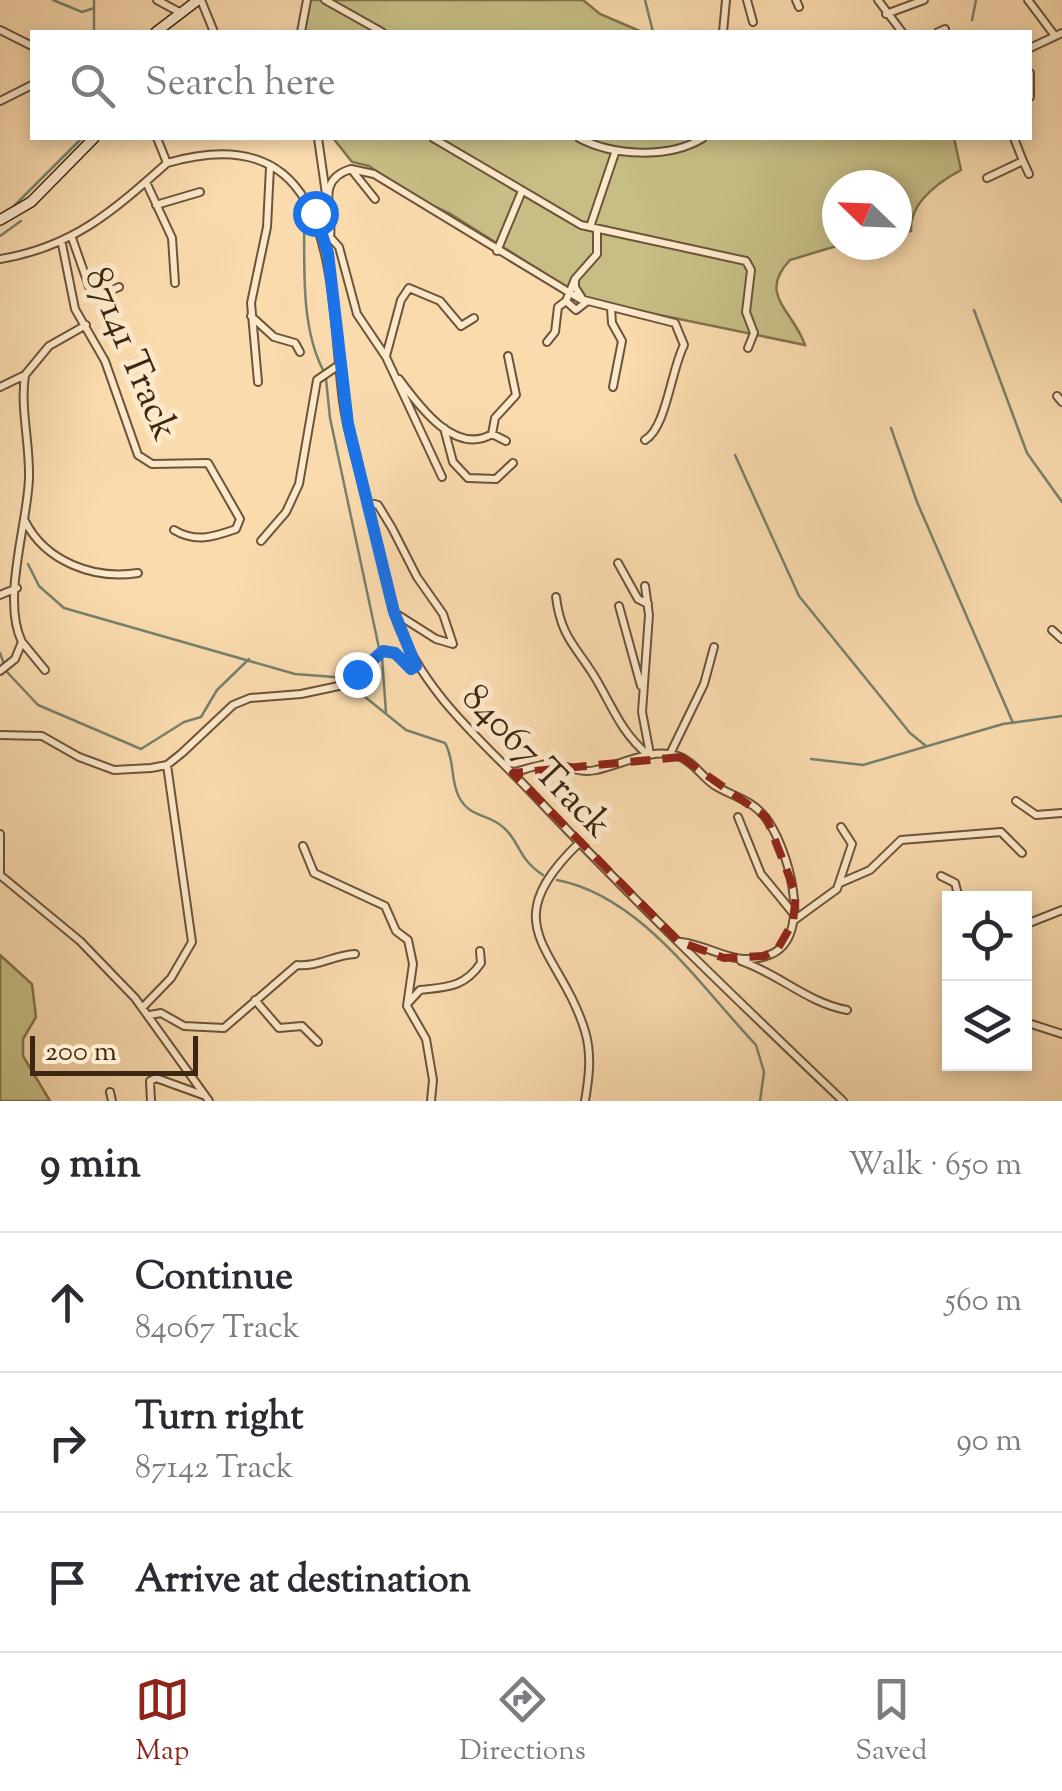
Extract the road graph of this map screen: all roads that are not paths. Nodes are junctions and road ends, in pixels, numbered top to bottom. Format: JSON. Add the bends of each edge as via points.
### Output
{"nodes":[{"id":1,"x":157,"y":0,"type":"edge"},
{"id":2,"x":199,"y":0,"type":"edge"},
{"id":3,"x":307,"y":0,"type":"edge"},
{"id":4,"x":324,"y":0,"type":"edge"},
{"id":5,"x":726,"y":0,"type":"edge"},
{"id":6,"x":747,"y":0,"type":"edge"},
{"id":7,"x":878,"y":0,"type":"edge"},
{"id":8,"x":924,"y":0,"type":"edge"},
{"id":9,"x":1028,"y":0,"type":"edge"},
{"id":10,"x":181,"y":13,"type":"junction"},
{"id":11,"x":886,"y":14,"type":"junction"},
{"id":12,"x":752,"y":22,"type":"dead end"},
{"id":13,"x":0,"y":30,"type":"edge"},
{"id":14,"x":159,"y":30,"type":"edge"},
{"id":15,"x":213,"y":30,"type":"edge"},
{"id":16,"x":301,"y":30,"type":"edge"},
{"id":17,"x":378,"y":30,"type":"edge"},
{"id":18,"x":723,"y":30,"type":"edge"},
{"id":19,"x":900,"y":30,"type":"edge"},
{"id":20,"x":1059,"y":35,"type":"edge"},
{"id":21,"x":30,"y":45,"type":"edge"},
{"id":22,"x":1032,"y":47,"type":"edge"},
{"id":23,"x":30,"y":86,"type":"edge"},
{"id":24,"x":0,"y":101,"type":"edge"},
{"id":25,"x":92,"y":140,"type":"edge"},
{"id":26,"x":158,"y":140,"type":"edge"},
{"id":27,"x":318,"y":140,"type":"edge"},
{"id":28,"x":435,"y":140,"type":"edge"},
{"id":29,"x":584,"y":140,"type":"edge"},
{"id":30,"x":698,"y":140,"type":"edge"},
{"id":31,"x":1015,"y":140,"type":"edge"},
{"id":32,"x":615,"y":153,"type":"junction"},
{"id":33,"x":1023,"y":161,"type":"junction"},
{"id":34,"x":167,"y":163,"type":"junction"},
{"id":35,"x":270,"y":167,"type":"junction"},
{"id":36,"x":350,"y":169,"type":"junction"},
{"id":37,"x":1029,"y":174,"type":"dead end"},
{"id":38,"x":987,"y":178,"type":"dead end"},
{"id":39,"x":146,"y":182,"type":"junction"},
{"id":40,"x":522,"y":191,"type":"junction"},
{"id":41,"x":200,"y":192,"type":"dead end"},
{"id":42,"x":326,"y":196,"type":"junction"},
{"id":43,"x":374,"y":199,"type":"dead end"},
{"id":44,"x":156,"y":205,"type":"junction"},
{"id":45,"x":0,"y":220,"type":"edge"},
{"id":46,"x":594,"y":228,"type":"junction"},
{"id":47,"x":72,"y":238,"type":"junction"},
{"id":48,"x":327,"y":239,"type":"junction"},
{"id":49,"x":62,"y":244,"type":"junction"},
{"id":50,"x":497,"y":251,"type":"junction"},
{"id":51,"x":0,"y":259,"type":"edge"},
{"id":52,"x":575,"y":279,"type":"junction"},
{"id":53,"x":175,"y":283,"type":"dead end"},
{"id":54,"x":119,"y":287,"type":"dead end"},
{"id":55,"x":566,"y":296,"type":"junction"},
{"id":56,"x":585,"y":301,"type":"junction"},
{"id":57,"x":611,"y":308,"type":"junction"},
{"id":58,"x":250,"y":316,"type":"junction"},
{"id":59,"x":474,"y":318,"type":"dead end"},
{"id":60,"x":86,"y":325,"type":"junction"},
{"id":61,"x":546,"y":342,"type":"dead end"},
{"id":62,"x":748,"y":348,"type":"dead end"},
{"id":63,"x":300,"y":352,"type":"dead end"},
{"id":64,"x":508,"y":356,"type":"dead end"},
{"id":65,"x":386,"y":357,"type":"junction"},
{"id":66,"x":338,"y":365,"type":"junction"},
{"id":67,"x":392,"y":370,"type":"junction"},
{"id":68,"x":25,"y":375,"type":"junction"},
{"id":69,"x":258,"y":382,"type":"dead end"},
{"id":70,"x":0,"y":387,"type":"edge"},
{"id":71,"x":613,"y":387,"type":"dead end"},
{"id":72,"x":444,"y":427,"type":"junction"},
{"id":73,"x":492,"y":434,"type":"junction"},
{"id":74,"x":645,"y":440,"type":"dead end"},
{"id":75,"x":506,"y":441,"type":"dead end"},
{"id":76,"x":513,"y":464,"type":"dead end"},
{"id":77,"x":442,"y":478,"type":"dead end"},
{"id":78,"x":367,"y":502,"type":"junction"},
{"id":79,"x":24,"y":520,"type":"junction"},
{"id":80,"x":174,"y":530,"type":"dead end"},
{"id":81,"x":260,"y":541,"type":"dead end"},
{"id":82,"x":618,"y":562,"type":"dead end"},
{"id":83,"x":138,"y":573,"type":"dead end"},
{"id":84,"x":645,"y":586,"type":"dead end"},
{"id":85,"x":17,"y":588,"type":"junction"},
{"id":86,"x":0,"y":595,"type":"edge"},
{"id":87,"x":556,"y":597,"type":"dead end"},
{"id":88,"x":648,"y":604,"type":"junction"},
{"id":89,"x":618,"y":606,"type":"dead end"},
{"id":90,"x":394,"y":612,"type":"junction"},
{"id":91,"x":1052,"y":630,"type":"dead end"},
{"id":92,"x":1062,"y":639,"type":"edge"},
{"id":93,"x":22,"y":642,"type":"junction"},
{"id":94,"x":714,"y":647,"type":"dead end"},
{"id":95,"x":416,"y":666,"type":"junction"},
{"id":96,"x":45,"y":670,"type":"dead end"},
{"id":97,"x":0,"y":671,"type":"edge"},
{"id":98,"x":641,"y":687,"type":"junction"},
{"id":99,"x":0,"y":735,"type":"edge"},
{"id":100,"x":670,"y":754,"type":"junction"},
{"id":101,"x":650,"y":756,"type":"junction"},
{"id":102,"x":167,"y":765,"type":"junction"},
{"id":103,"x":512,"y":773,"type":"junction"},
{"id":104,"x":1016,"y":801,"type":"dead end"},
{"id":105,"x":1062,"y":812,"type":"edge"},
{"id":106,"x":738,"y":817,"type":"dead end"},
{"id":107,"x":841,"y":827,"type":"dead end"},
{"id":108,"x":0,"y":834,"type":"edge"},
{"id":109,"x":578,"y":843,"type":"junction"},
{"id":110,"x":303,"y":846,"type":"dead end"},
{"id":111,"x":1022,"y":853,"type":"dead end"},
{"id":112,"x":0,"y":875,"type":"edge"},
{"id":113,"x":942,"y":876,"type":"dead end"},
{"id":114,"x":840,"y":883,"type":"junction"},
{"id":115,"x":958,"y":891,"type":"edge"},
{"id":116,"x":1062,"y":910,"type":"edge"},
{"id":117,"x":793,"y":918,"type":"junction"},
{"id":118,"x":1032,"y":922,"type":"edge"},
{"id":119,"x":678,"y":941,"type":"junction"},
{"id":120,"x":480,"y":952,"type":"dead end"},
{"id":121,"x":355,"y":954,"type":"dead end"},
{"id":122,"x":735,"y":959,"type":"junction"},
{"id":123,"x":255,"y":1000,"type":"junction"},
{"id":124,"x":407,"y":1004,"type":"junction"},
{"id":125,"x":143,"y":1006,"type":"junction"},
{"id":126,"x":847,"y":1010,"type":"dead end"},
{"id":127,"x":150,"y":1015,"type":"junction"},
{"id":128,"x":1032,"y":1024,"type":"edge"},
{"id":129,"x":1062,"y":1034,"type":"edge"},
{"id":130,"x":318,"y":1042,"type":"dead end"},
{"id":131,"x":110,"y":1092,"type":"dead end"},
{"id":132,"x":206,"y":1098,"type":"edge"},
{"id":133,"x":112,"y":1101,"type":"edge"},
{"id":134,"x":151,"y":1101,"type":"edge"},
{"id":135,"x":431,"y":1101,"type":"edge"},
{"id":136,"x":585,"y":1101,"type":"edge"},
{"id":137,"x":843,"y":1101,"type":"edge"}],
"edges":[{"from":1,"to":10,"type":"street"},
{"from":2,"to":10,"type":"main road"},
{"from":2,"to":15,"type":"street"},
{"from":3,"to":16,"type":"street"},
{"from":4,"to":17,"type":"street"},
{"from":5,"to":18,"type":"street"},
{"from":6,"to":12,"type":"street"},
{"from":7,"to":11,"type":"street"},
{"from":8,"to":11,"type":"street"},
{"from":9,"to":20,"type":"street"},
{"from":10,"to":14,"type":"main road"},
{"from":11,"to":19,"type":"street"},
{"from":13,"to":21,"type":"street"},
{"from":20,"to":22,"type":"street"},
{"from":23,"to":24,"type":"street"},
{"from":25,"to":45,"type":"main road","via":[[30,202]]},
{"from":26,"to":34,"type":"street"},
{"from":27,"to":42,"type":"street"},
{"from":28,"to":40,"type":"street"},
{"from":29,"to":32,"type":"street"},
{"from":30,"to":32,"type":"street"},
{"from":31,"to":33,"type":"street"},
{"from":32,"to":46,"type":"street"},
{"from":33,"to":37,"type":"street"},
{"from":33,"to":38,"type":"street"},
{"from":34,"to":35,"type":"street","name":"84067 Track","via":[[226,154]]},
{"from":34,"to":39,"type":"street"},
{"from":35,"to":48,"type":"street","name":"84067 Track","via":[[307,200]]},
{"from":35,"to":58,"type":"street","via":[[267,227]]},
{"from":36,"to":42,"type":"street","via":[[336,176]]},
{"from":36,"to":43,"type":"street"},
{"from":36,"to":50,"type":"street","via":[[374,174]]},
{"from":39,"to":44,"type":"street"},
{"from":39,"to":47,"type":"street"},
{"from":40,"to":46,"type":"street"},
{"from":40,"to":50,"type":"street"},
{"from":41,"to":44,"type":"street"},
{"from":42,"to":48,"type":"street"},
{"from":44,"to":53,"type":"street","via":[[172,238]]},
{"from":46,"to":52,"type":"street","via":[[597,254]]},
{"from":46,"to":62,"type":"street","via":[[746,261],[746,312],[754,331]]},
{"from":47,"to":49,"type":"street"},
{"from":47,"to":54,"type":"street","via":[[91,292]]},
{"from":48,"to":65,"type":"street","via":[[339,247],[357,314]]},
{"from":48,"to":66,"type":"street","name":"84067 Track"},
{"from":49,"to":51,"type":"street"},
{"from":49,"to":60,"type":"street","name":"87141 Track","via":[[75,309]]},
{"from":50,"to":55,"type":"street"},
{"from":52,"to":55,"type":"street"},
{"from":52,"to":56,"type":"street"},
{"from":55,"to":56,"type":"street","via":[[574,310]]},
{"from":55,"to":61,"type":"street"},
{"from":56,"to":57,"type":"street"},
{"from":57,"to":71,"type":"street","via":[[622,341]]},
{"from":57,"to":74,"type":"street","via":[[672,322],[684,343],[655,434]]},
{"from":58,"to":63,"type":"street"},
{"from":58,"to":69,"type":"street"},
{"from":59,"to":65,"type":"street","via":[[460,326],[440,300],[409,288]]},
{"from":60,"to":68,"type":"street","via":[[49,346]]},
{"from":60,"to":80,"type":"street","name":"87141 Track","via":[[142,462],[208,463],[240,519],[236,529],[201,539]]},
{"from":64,"to":73,"type":"street","via":[[516,396],[495,418]]},
{"from":65,"to":67,"type":"street"},
{"from":66,"to":78,"type":"street","name":"84067 Track"},
{"from":66,"to":81,"type":"street","via":[[317,380],[299,484],[286,512]]},
{"from":67,"to":72,"type":"street"},
{"from":67,"to":77,"type":"street"},
{"from":68,"to":70,"type":"street"},
{"from":68,"to":79,"type":"street"},
{"from":72,"to":73,"type":"street","via":[[471,442]]},
{"from":72,"to":76,"type":"street","via":[[453,462],[468,478],[496,480]]},
{"from":73,"to":75,"type":"street"},
{"from":78,"to":90,"type":"street","name":"84067 Track"},
{"from":78,"to":90,"type":"street","via":[[378,505],[454,644]]},
{"from":79,"to":83,"type":"street","via":[[61,561]]},
{"from":79,"to":85,"type":"street"},
{"from":82,"to":88,"type":"street"},
{"from":84,"to":88,"type":"street"},
{"from":85,"to":86,"type":"street"},
{"from":85,"to":93,"type":"street"},
{"from":87,"to":101,"type":"street","via":[[574,654],[593,674],[615,720]]},
{"from":88,"to":98,"type":"street"},
{"from":89,"to":98,"type":"street"},
{"from":90,"to":95,"type":"street","name":"84067 Track"},
{"from":91,"to":92,"type":"street"},
{"from":93,"to":96,"type":"street"},
{"from":93,"to":97,"type":"street"},
{"from":94,"to":100,"type":"street"},
{"from":95,"to":102,"type":"street","via":[[383,651],[348,684],[244,700]]},
{"from":95,"to":103,"type":"street","name":"84067 Track"},
{"from":98,"to":101,"type":"street"},
{"from":99,"to":102,"type":"street","via":[[42,736],[114,770]]},
{"from":100,"to":101,"type":"street"},
{"from":100,"to":117,"type":"street","via":[[766,817],[792,881]]},
{"from":101,"to":103,"type":"street","via":[[592,772],[548,764]]},
{"from":102,"to":125,"type":"street","via":[[192,942],[171,978]]},
{"from":103,"to":109,"type":"street","name":"84067 Track"},
{"from":104,"to":105,"type":"street","via":[[1036,815]]},
{"from":106,"to":117,"type":"street","via":[[761,874]]},
{"from":107,"to":114,"type":"street","via":[[852,847]]},
{"from":108,"to":112,"type":"street"},
{"from":109,"to":119,"type":"street","name":"84067 Track"},
{"from":109,"to":136,"type":"street","via":[[547,878],[536,913],[541,944],[586,1035]]},
{"from":110,"to":124,"type":"street","via":[[314,873],[385,906],[408,940],[413,964]]},
{"from":111,"to":114,"type":"street","via":[[1009,836],[996,832],[903,839],[870,870]]},
{"from":112,"to":125,"type":"street","via":[[80,940]]},
{"from":113,"to":115,"type":"street"},
{"from":114,"to":117,"type":"street"},
{"from":116,"to":118,"type":"street"},
{"from":117,"to":122,"type":"street","via":[[774,953]]},
{"from":119,"to":122,"type":"street"},
{"from":119,"to":137,"type":"street","name":"84067 Track"},
{"from":120,"to":124,"type":"street","via":[[481,964],[469,978],[447,990],[420,990]]},
{"from":121,"to":123,"type":"street","via":[[297,965]]},
{"from":122,"to":126,"type":"street","via":[[770,971],[825,1006]]},
{"from":123,"to":127,"type":"street","via":[[220,1029]]},
{"from":123,"to":130,"type":"street","via":[[279,1028],[302,1026]]},
{"from":124,"to":135,"type":"street","via":[[426,1039]]},
{"from":125,"to":127,"type":"street"},
{"from":127,"to":132,"type":"street"},
{"from":128,"to":129,"type":"street"},
{"from":131,"to":133,"type":"street"},
{"from":132,"to":134,"type":"street","via":[[156,1078],[150,1081]]}]}
